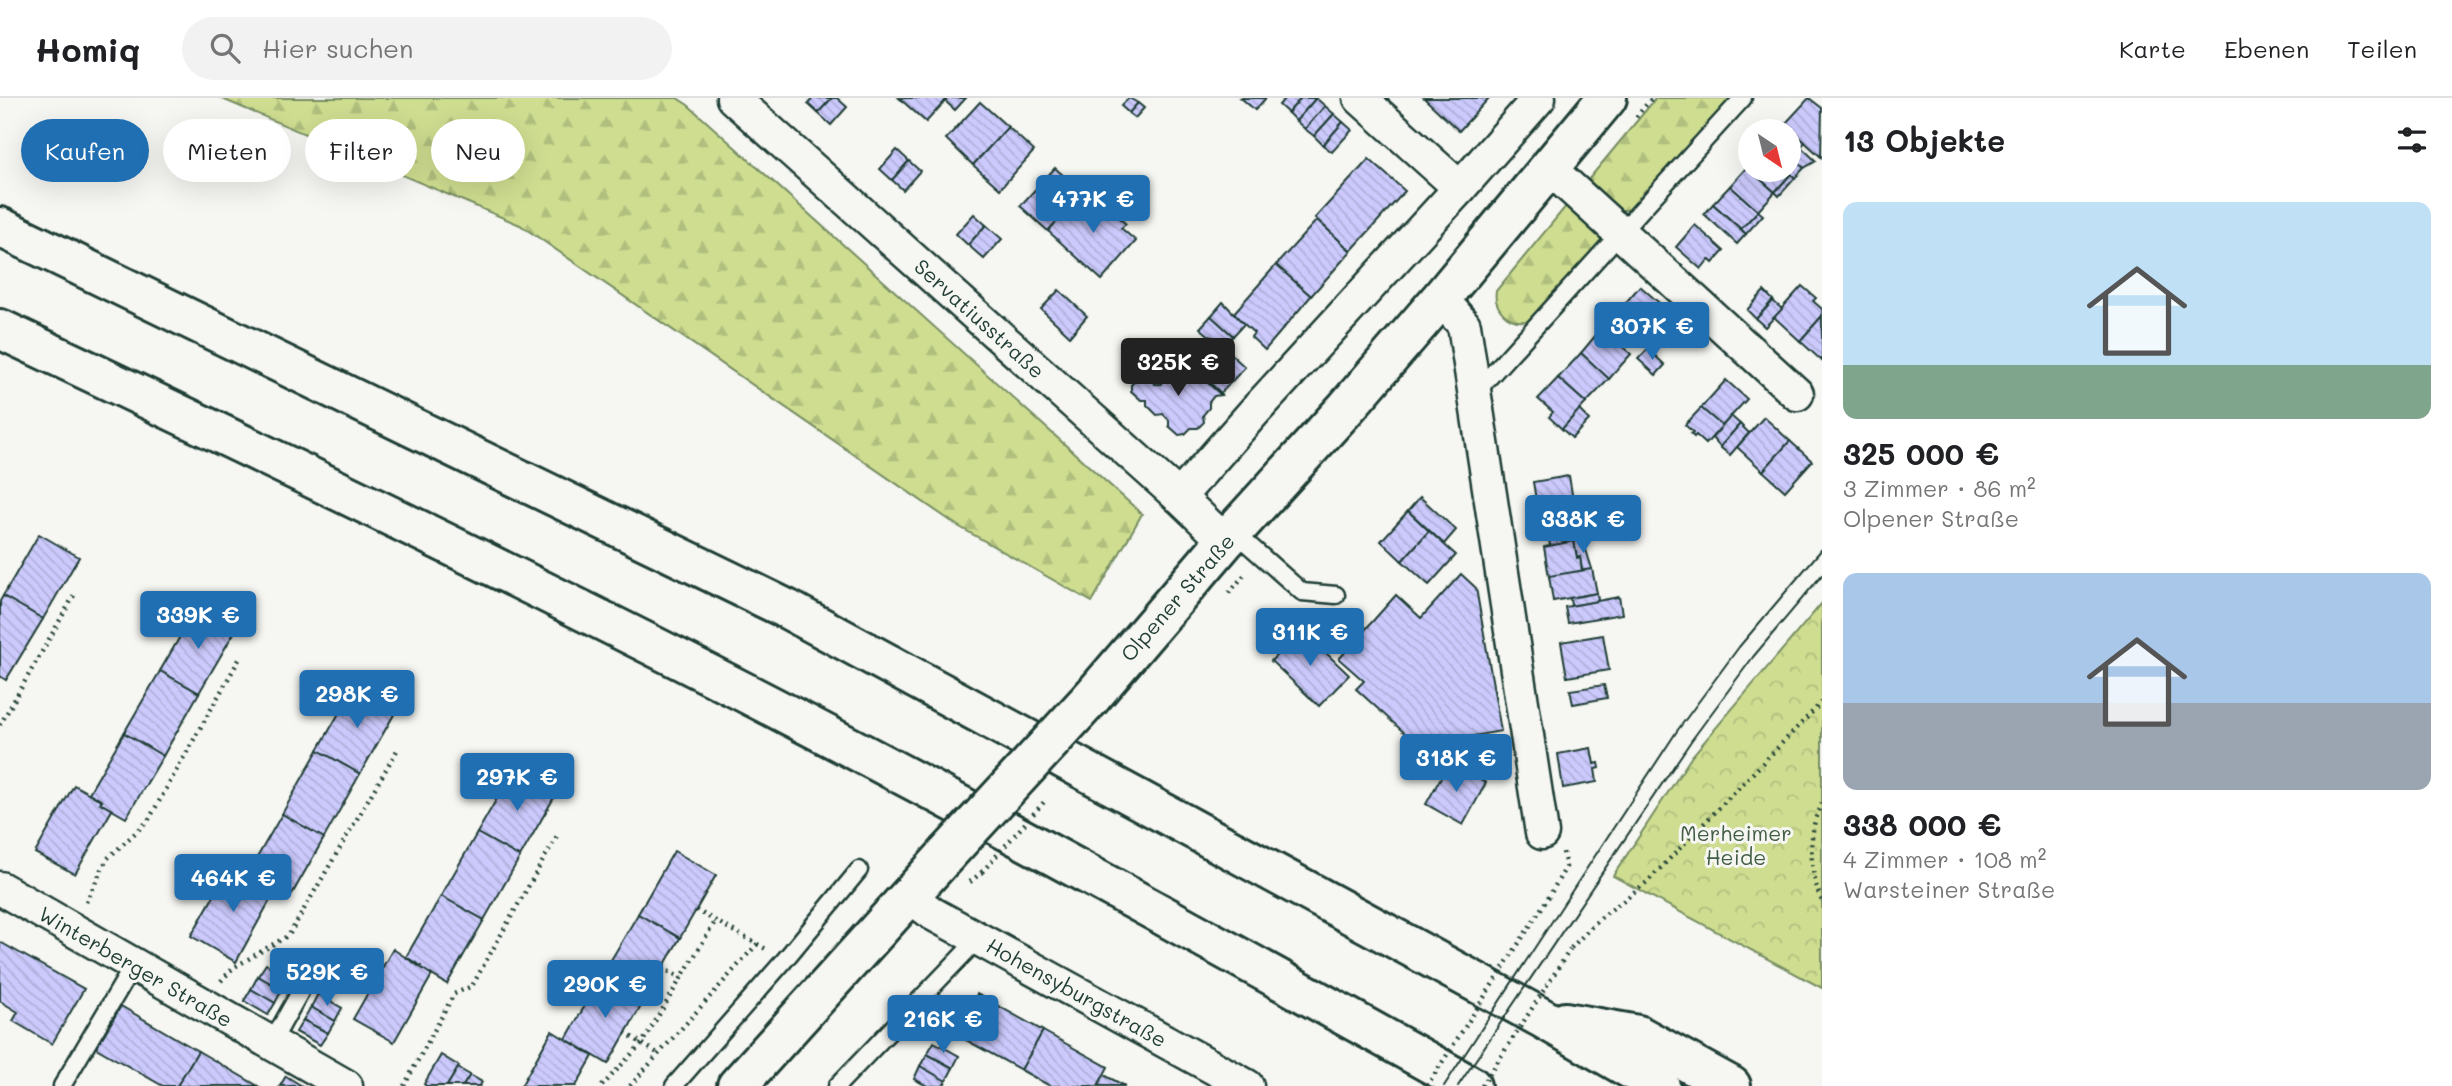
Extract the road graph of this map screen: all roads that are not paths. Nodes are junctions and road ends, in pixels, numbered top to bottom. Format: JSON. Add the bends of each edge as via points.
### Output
{"nodes":[{"id":1,"x":733,"y":98,"type":"edge"},
{"id":2,"x":1360,"y":98,"type":"edge"},
{"id":3,"x":1538,"y":98,"type":"edge"},
{"id":4,"x":1607,"y":98,"type":"edge"},
{"id":5,"x":1742,"y":98,"type":"edge"},
{"id":6,"x":1548,"y":167,"type":"junction"},
{"id":7,"x":1460,"y":188,"type":"junction"},
{"id":8,"x":0,"y":228,"type":"edge"},
{"id":9,"x":1621,"y":233,"type":"junction"},
{"id":10,"x":1441,"y":298,"type":"junction"},
{"id":11,"x":0,"y":329,"type":"edge"},
{"id":12,"x":1474,"y":394,"type":"junction"},
{"id":13,"x":1797,"y":394,"type":"dead end"},
{"id":14,"x":1179,"y":497,"type":"junction"},
{"id":15,"x":1229,"y":536,"type":"junction"},
{"id":16,"x":1335,"y":595,"type":"dead end"},
{"id":17,"x":1542,"y":833,"type":"road end"},
{"id":18,"x":859,"y":870,"type":"dead end"},
{"id":19,"x":0,"y":888,"type":"edge"},
{"id":20,"x":909,"y":896,"type":"junction"},
{"id":21,"x":979,"y":938,"type":"junction"},
{"id":22,"x":133,"y":966,"type":"junction"},
{"id":23,"x":300,"y":992,"type":"dead end"},
{"id":24,"x":1542,"y":1018,"type":"junction"},
{"id":25,"x":271,"y":1044,"type":"junction"},
{"id":26,"x":1229,"y":1082,"type":"edge"},
{"id":27,"x":62,"y":1086,"type":"edge"},
{"id":28,"x":346,"y":1086,"type":"edge"},
{"id":29,"x":674,"y":1086,"type":"edge"},
{"id":30,"x":737,"y":1086,"type":"edge"},
{"id":31,"x":837,"y":1086,"type":"edge"},
{"id":32,"x":1471,"y":1086,"type":"edge"},
{"id":33,"x":1660,"y":1086,"type":"edge"},
{"id":34,"x":1731,"y":1086,"type":"edge"}],
"edges":[{"from":1,"to":14,"type":"street","name":"Servatiusstraße"},
{"from":2,"to":7,"type":"street"},
{"from":3,"to":7,"type":"street"},
{"from":4,"to":6,"type":"main road","name":"Olpener Straße"},
{"from":5,"to":9,"type":"lane"},
{"from":6,"to":9,"type":"street"},
{"from":6,"to":10,"type":"main road","name":"Olpener Straße"},
{"from":7,"to":14,"type":"street"},
{"from":8,"to":24,"type":"main road","via":[[787,609]]},
{"from":9,"to":12,"type":"lane"},
{"from":9,"to":13,"type":"street"},
{"from":10,"to":12,"type":"street","via":[[1464,325]]},
{"from":10,"to":15,"type":"main road","name":"Olpener Straße"},
{"from":11,"to":32,"type":"main road","via":[[301,471],[741,691],[1175,921]]},
{"from":12,"to":17,"type":"street"},
{"from":14,"to":15,"type":"street","name":"Servatiusstraße"},
{"from":15,"to":16,"type":"lane","via":[[1302,592]]},
{"from":15,"to":20,"type":"main road","name":"Olpener Straße","bridge":true,"via":[[1091,698]]},
{"from":18,"to":29,"type":"lane"},
{"from":19,"to":22,"type":"street","name":"Winterberger Straße"},
{"from":20,"to":21,"type":"street","name":"Hohensyburgstraße"},
{"from":20,"to":30,"type":"main road","name":"Olpener Straße"},
{"from":21,"to":26,"type":"street","name":"Hohensyburgstraße"},
{"from":21,"to":31,"type":"lane"},
{"from":22,"to":25,"type":"street","name":"Winterberger Straße"},
{"from":22,"to":27,"type":"lane"},
{"from":23,"to":25,"type":"lane"},
{"from":24,"to":33,"type":"main road"},
{"from":24,"to":34,"type":"main road","via":[[1638,1035]]},
{"from":25,"to":28,"type":"street","name":"Winterberger Straße"}]}
